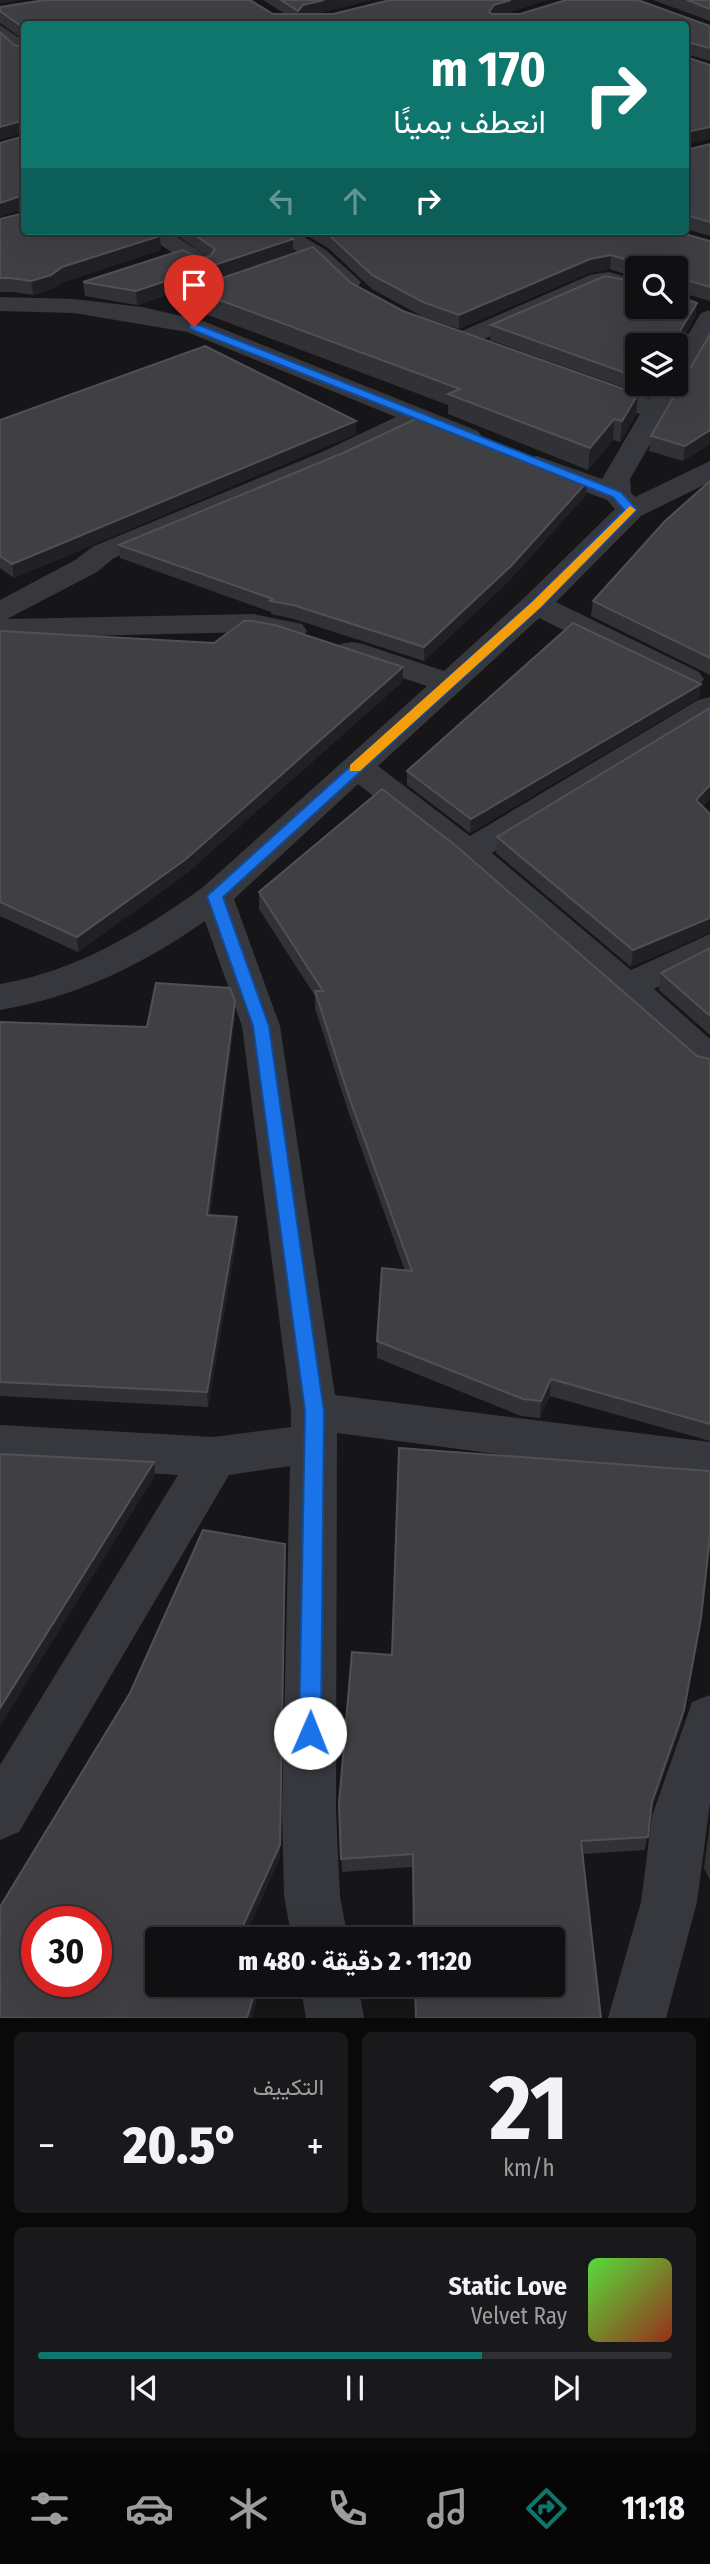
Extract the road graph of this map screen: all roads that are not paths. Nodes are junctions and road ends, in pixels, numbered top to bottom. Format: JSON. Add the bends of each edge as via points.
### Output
{"nodes":[{"id":1,"x":0,"y":31,"type":"edge"},
{"id":2,"x":21,"y":48,"type":"edge"},
{"id":3,"x":157,"y":235,"type":"edge"},
{"id":4,"x":284,"y":235,"type":"edge"},
{"id":5,"x":185,"y":253,"type":"junction"},
{"id":6,"x":318,"y":255,"type":"junction"},
{"id":7,"x":160,"y":261,"type":"edge"},
{"id":8,"x":283,"y":267,"type":"edge"},
{"id":9,"x":625,"y":284,"type":"edge"},
{"id":10,"x":86,"y":285,"type":"edge"},
{"id":11,"x":361,"y":296,"type":"edge"},
{"id":12,"x":0,"y":304,"type":"edge"},
{"id":13,"x":50,"y":305,"type":"junction"},
{"id":14,"x":142,"y":315,"type":"junction"},
{"id":15,"x":710,"y":318,"type":"edge"},
{"id":16,"x":491,"y":354,"type":"edge"},
{"id":17,"x":688,"y":356,"type":"edge"},
{"id":18,"x":563,"y":380,"type":"edge"},
{"id":19,"x":666,"y":396,"type":"edge"},
{"id":20,"x":658,"y":411,"type":"junction"},
{"id":21,"x":421,"y":416,"type":"junction"},
{"id":22,"x":710,"y":470,"type":"edge"},
{"id":23,"x":624,"y":502,"type":"junction"},
{"id":24,"x":536,"y":604,"type":"junction"},
{"id":25,"x":0,"y":612,"type":"edge"},
{"id":26,"x":0,"y":629,"type":"edge"},
{"id":27,"x":450,"y":683,"type":"junction"},
{"id":28,"x":710,"y":690,"type":"edge"},
{"id":29,"x":710,"y":707,"type":"edge"},
{"id":30,"x":356,"y":766,"type":"junction"},
{"id":31,"x":469,"y":852,"type":"junction"},
{"id":32,"x":215,"y":896,"type":"junction"},
{"id":33,"x":710,"y":946,"type":"edge"},
{"id":34,"x":628,"y":987,"type":"junction"},
{"id":35,"x":0,"y":997,"type":"edge"},
{"id":36,"x":710,"y":1062,"type":"edge"},
{"id":37,"x":314,"y":1427,"type":"junction"},
{"id":38,"x":0,"y":1445,"type":"edge"},
{"id":39,"x":214,"y":1457,"type":"junction"},
{"id":40,"x":710,"y":1462,"type":"edge"},
{"id":41,"x":710,"y":1719,"type":"edge"},
{"id":42,"x":0,"y":1814,"type":"edge"},
{"id":43,"x":318,"y":1927,"type":"edge"},
{"id":44,"x":331,"y":1997,"type":"edge"},
{"id":45,"x":335,"y":2018,"type":"edge"},
{"id":46,"x":637,"y":2018,"type":"edge"}],
"edges":[{"from":1,"to":2,"type":"street"},
{"from":3,"to":5,"type":"street"},
{"from":4,"to":6,"type":"street"},
{"from":5,"to":7,"type":"street"},
{"from":5,"to":14,"type":"street","via":[[242,281]]},
{"from":6,"to":8,"type":"street"},
{"from":6,"to":11,"type":"street"},
{"from":9,"to":16,"type":"street","via":[[599,280],[446,337]]},
{"from":10,"to":13,"type":"street"},
{"from":12,"to":13,"type":"street"},
{"from":13,"to":14,"type":"street"},
{"from":14,"to":21,"type":"street","via":[[231,340]]},
{"from":15,"to":17,"type":"street"},
{"from":18,"to":20,"type":"street"},
{"from":19,"to":20,"type":"street"},
{"from":20,"to":23,"type":"street","via":[[616,479]]},
{"from":21,"to":23,"type":"street"},
{"from":21,"to":25,"type":"street","via":[[104,552]]},
{"from":22,"to":23,"type":"street","via":[[693,481]]},
{"from":23,"to":24,"type":"street"},
{"from":24,"to":27,"type":"street"},
{"from":24,"to":28,"type":"street"},
{"from":26,"to":27,"type":"street","via":[[253,623],[282,628]]},
{"from":27,"to":30,"type":"street"},
{"from":29,"to":31,"type":"street"},
{"from":30,"to":31,"type":"street"},
{"from":30,"to":32,"type":"street"},
{"from":31,"to":34,"type":"street"},
{"from":32,"to":35,"type":"street","via":[[130,953],[68,982]]},
{"from":32,"to":37,"type":"street","via":[[261,1026]]},
{"from":33,"to":34,"type":"street"},
{"from":34,"to":36,"type":"street"},
{"from":37,"to":39,"type":"street"},
{"from":37,"to":40,"type":"street"},
{"from":37,"to":43,"type":"street","via":[[309,1812]]},
{"from":38,"to":39,"type":"street"},
{"from":39,"to":42,"type":"street"},
{"from":41,"to":46,"type":"street","via":[[679,1816],[669,1902]]},
{"from":44,"to":45,"type":"street"}]}
